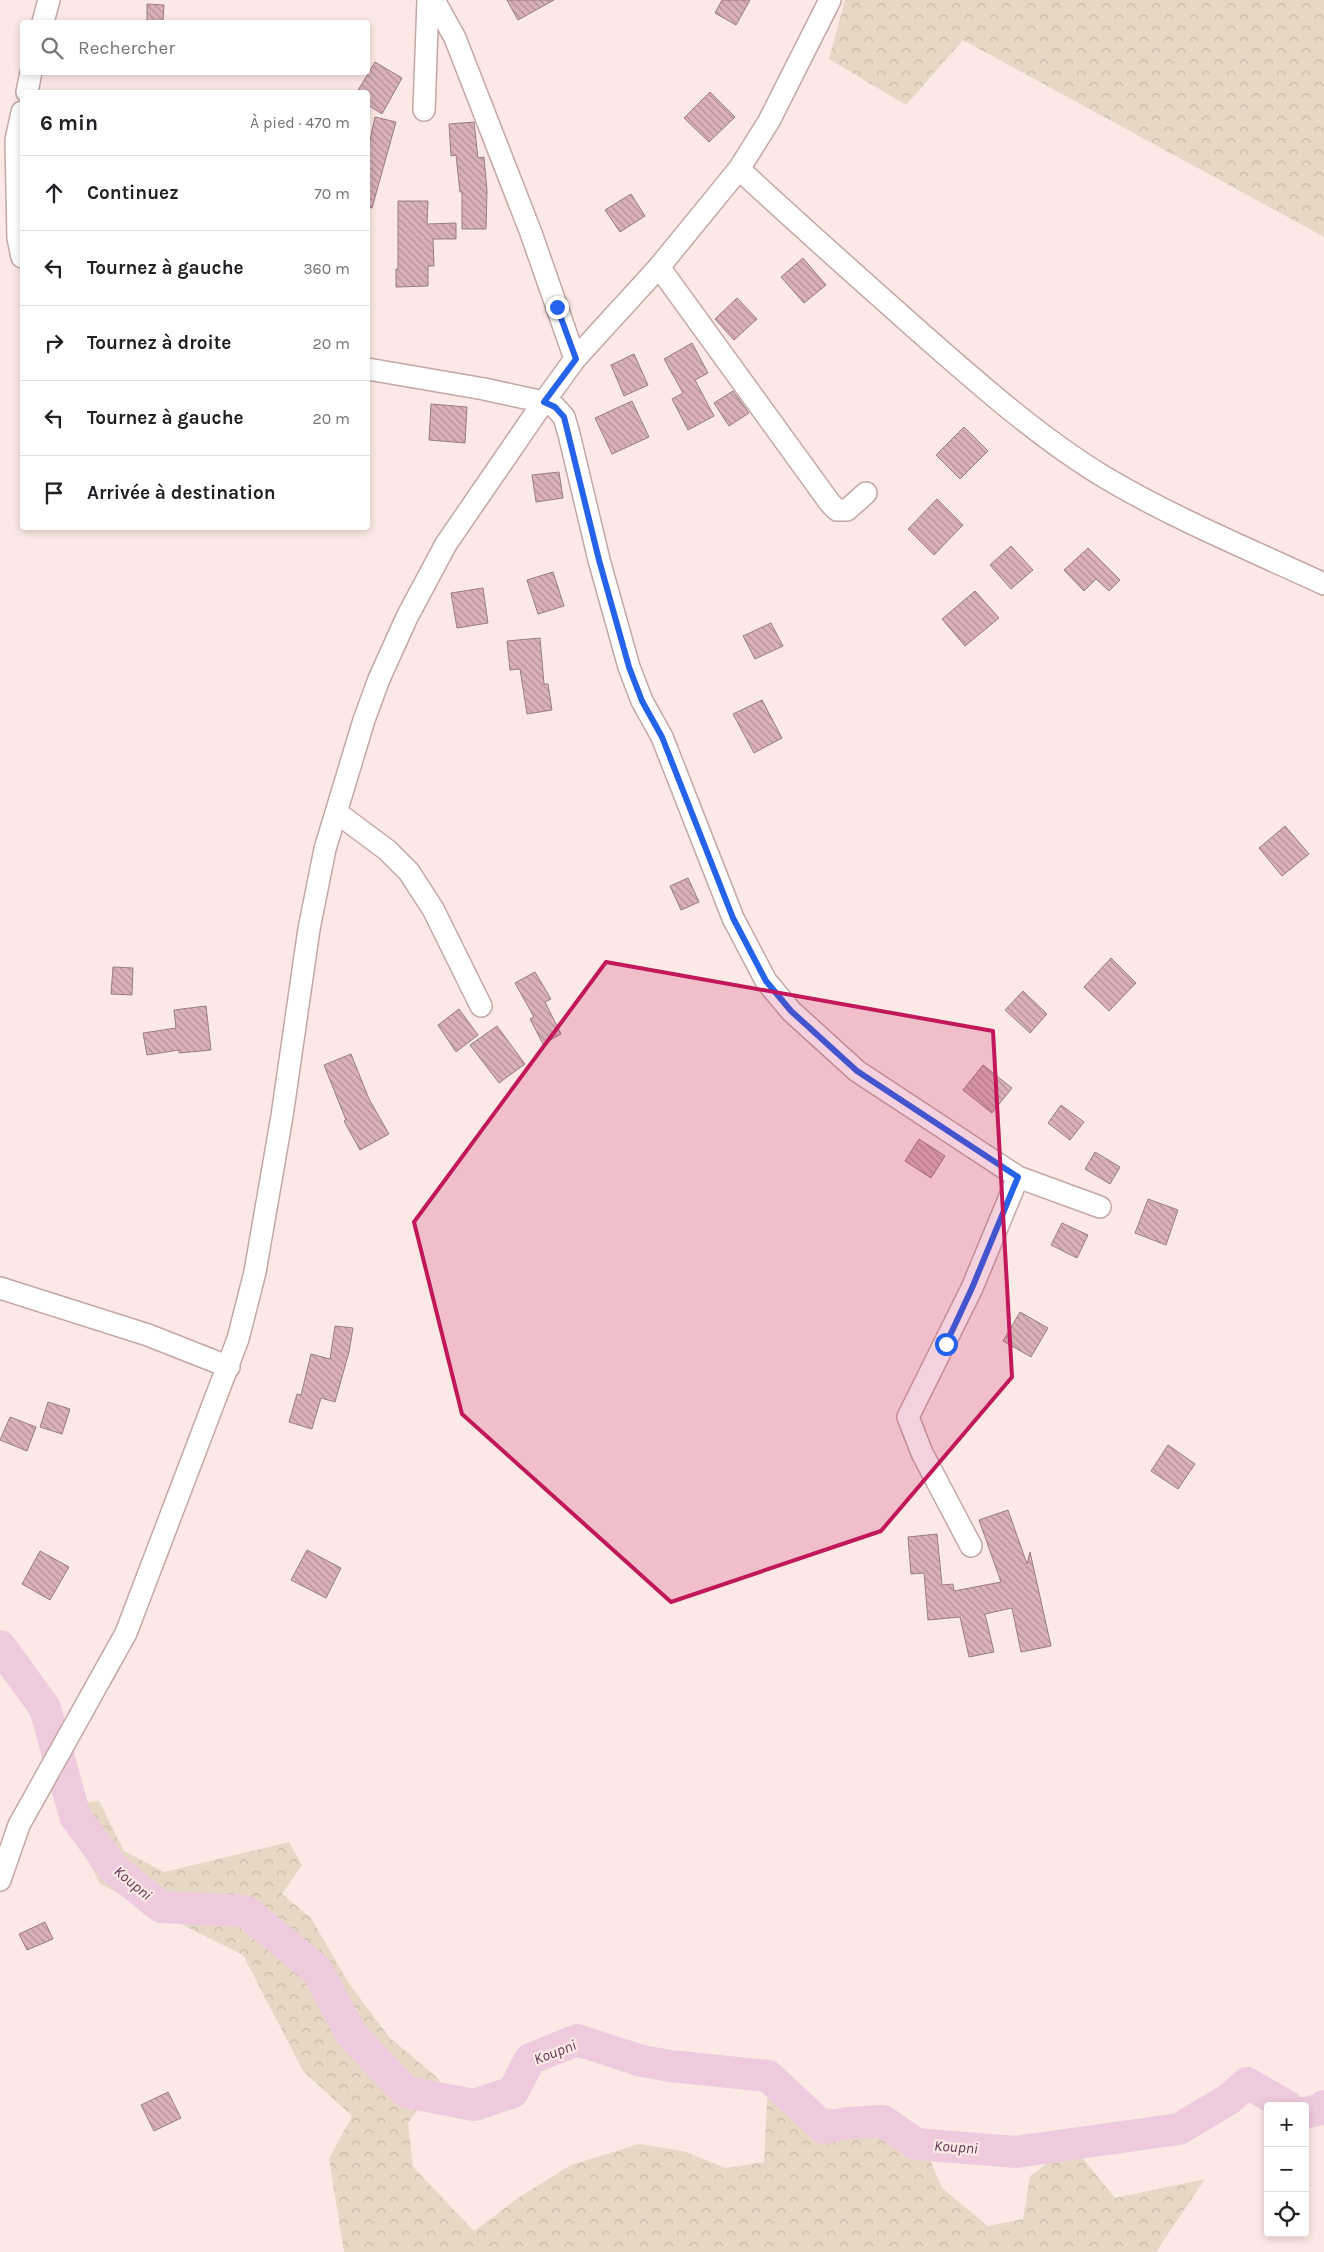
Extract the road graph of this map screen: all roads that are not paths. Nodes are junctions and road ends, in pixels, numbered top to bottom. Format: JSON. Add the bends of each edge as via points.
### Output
{"nodes":[{"id":1,"x":49,"y":0,"type":"edge"},
{"id":2,"x":428,"y":0,"type":"edge"},
{"id":3,"x":434,"y":0,"type":"edge"},
{"id":4,"x":830,"y":0,"type":"edge"},
{"id":5,"x":43,"y":20,"type":"edge"},
{"id":6,"x":30,"y":75,"type":"edge"},
{"id":7,"x":27,"y":90,"type":"edge"},
{"id":8,"x":424,"y":110,"type":"dead end"},
{"id":9,"x":20,"y":121,"type":"edge"},
{"id":10,"x":739,"y":169,"type":"junction"},
{"id":11,"x":20,"y":248,"type":"edge"},
{"id":12,"x":659,"y":267,"type":"junction"},
{"id":13,"x":576,"y":359,"type":"junction"},
{"id":14,"x":370,"y":369,"type":"edge"},
{"id":15,"x":544,"y":402,"type":"junction"},
{"id":16,"x":866,"y":493,"type":"dead end"},
{"id":17,"x":1324,"y":584,"type":"edge"},
{"id":18,"x":336,"y":812,"type":"junction"},
{"id":19,"x":481,"y":1006,"type":"dead end"},
{"id":20,"x":1018,"y":1177,"type":"junction"},
{"id":21,"x":1100,"y":1207,"type":"dead end"},
{"id":22,"x":0,"y":1288,"type":"edge"},
{"id":23,"x":229,"y":1367,"type":"junction"},
{"id":24,"x":971,"y":1546,"type":"dead end"},
{"id":25,"x":0,"y":1880,"type":"edge"}],
"edges":[{"from":1,"to":5,"type":"street"},
{"from":2,"to":8,"type":"street"},
{"from":3,"to":13,"type":"street","via":[[459,46]]},
{"from":4,"to":10,"type":"street","via":[[769,121]]},
{"from":6,"to":7,"type":"street"},
{"from":9,"to":11,"type":"street","via":[[16,140]]},
{"from":10,"to":12,"type":"street"},
{"from":10,"to":17,"type":"street","via":[[979,384],[1060,446],[1155,506]]},
{"from":12,"to":13,"type":"street"},
{"from":12,"to":16,"type":"street","via":[[830,503],[838,510],[847,510]]},
{"from":13,"to":15,"type":"street"},
{"from":14,"to":15,"type":"street"},
{"from":15,"to":18,"type":"street","via":[[446,544],[408,617],[379,678]]},
{"from":15,"to":20,"type":"street","via":[[555,407],[567,425],[599,560],[629,667],[642,701],[662,737],[733,918],[766,981],[791,1011],[857,1071]]},
{"from":18,"to":19,"type":"street","via":[[387,850],[409,872],[433,909]]},
{"from":18,"to":23,"type":"street","via":[[309,929],[282,1116],[254,1272]]},
{"from":20,"to":21,"type":"street"},
{"from":20,"to":24,"type":"street","via":[[972,1288],[908,1417],[922,1453]]},
{"from":22,"to":23,"type":"street","via":[[148,1334]]},
{"from":23,"to":25,"type":"street","via":[[126,1633],[19,1825]]}]}
